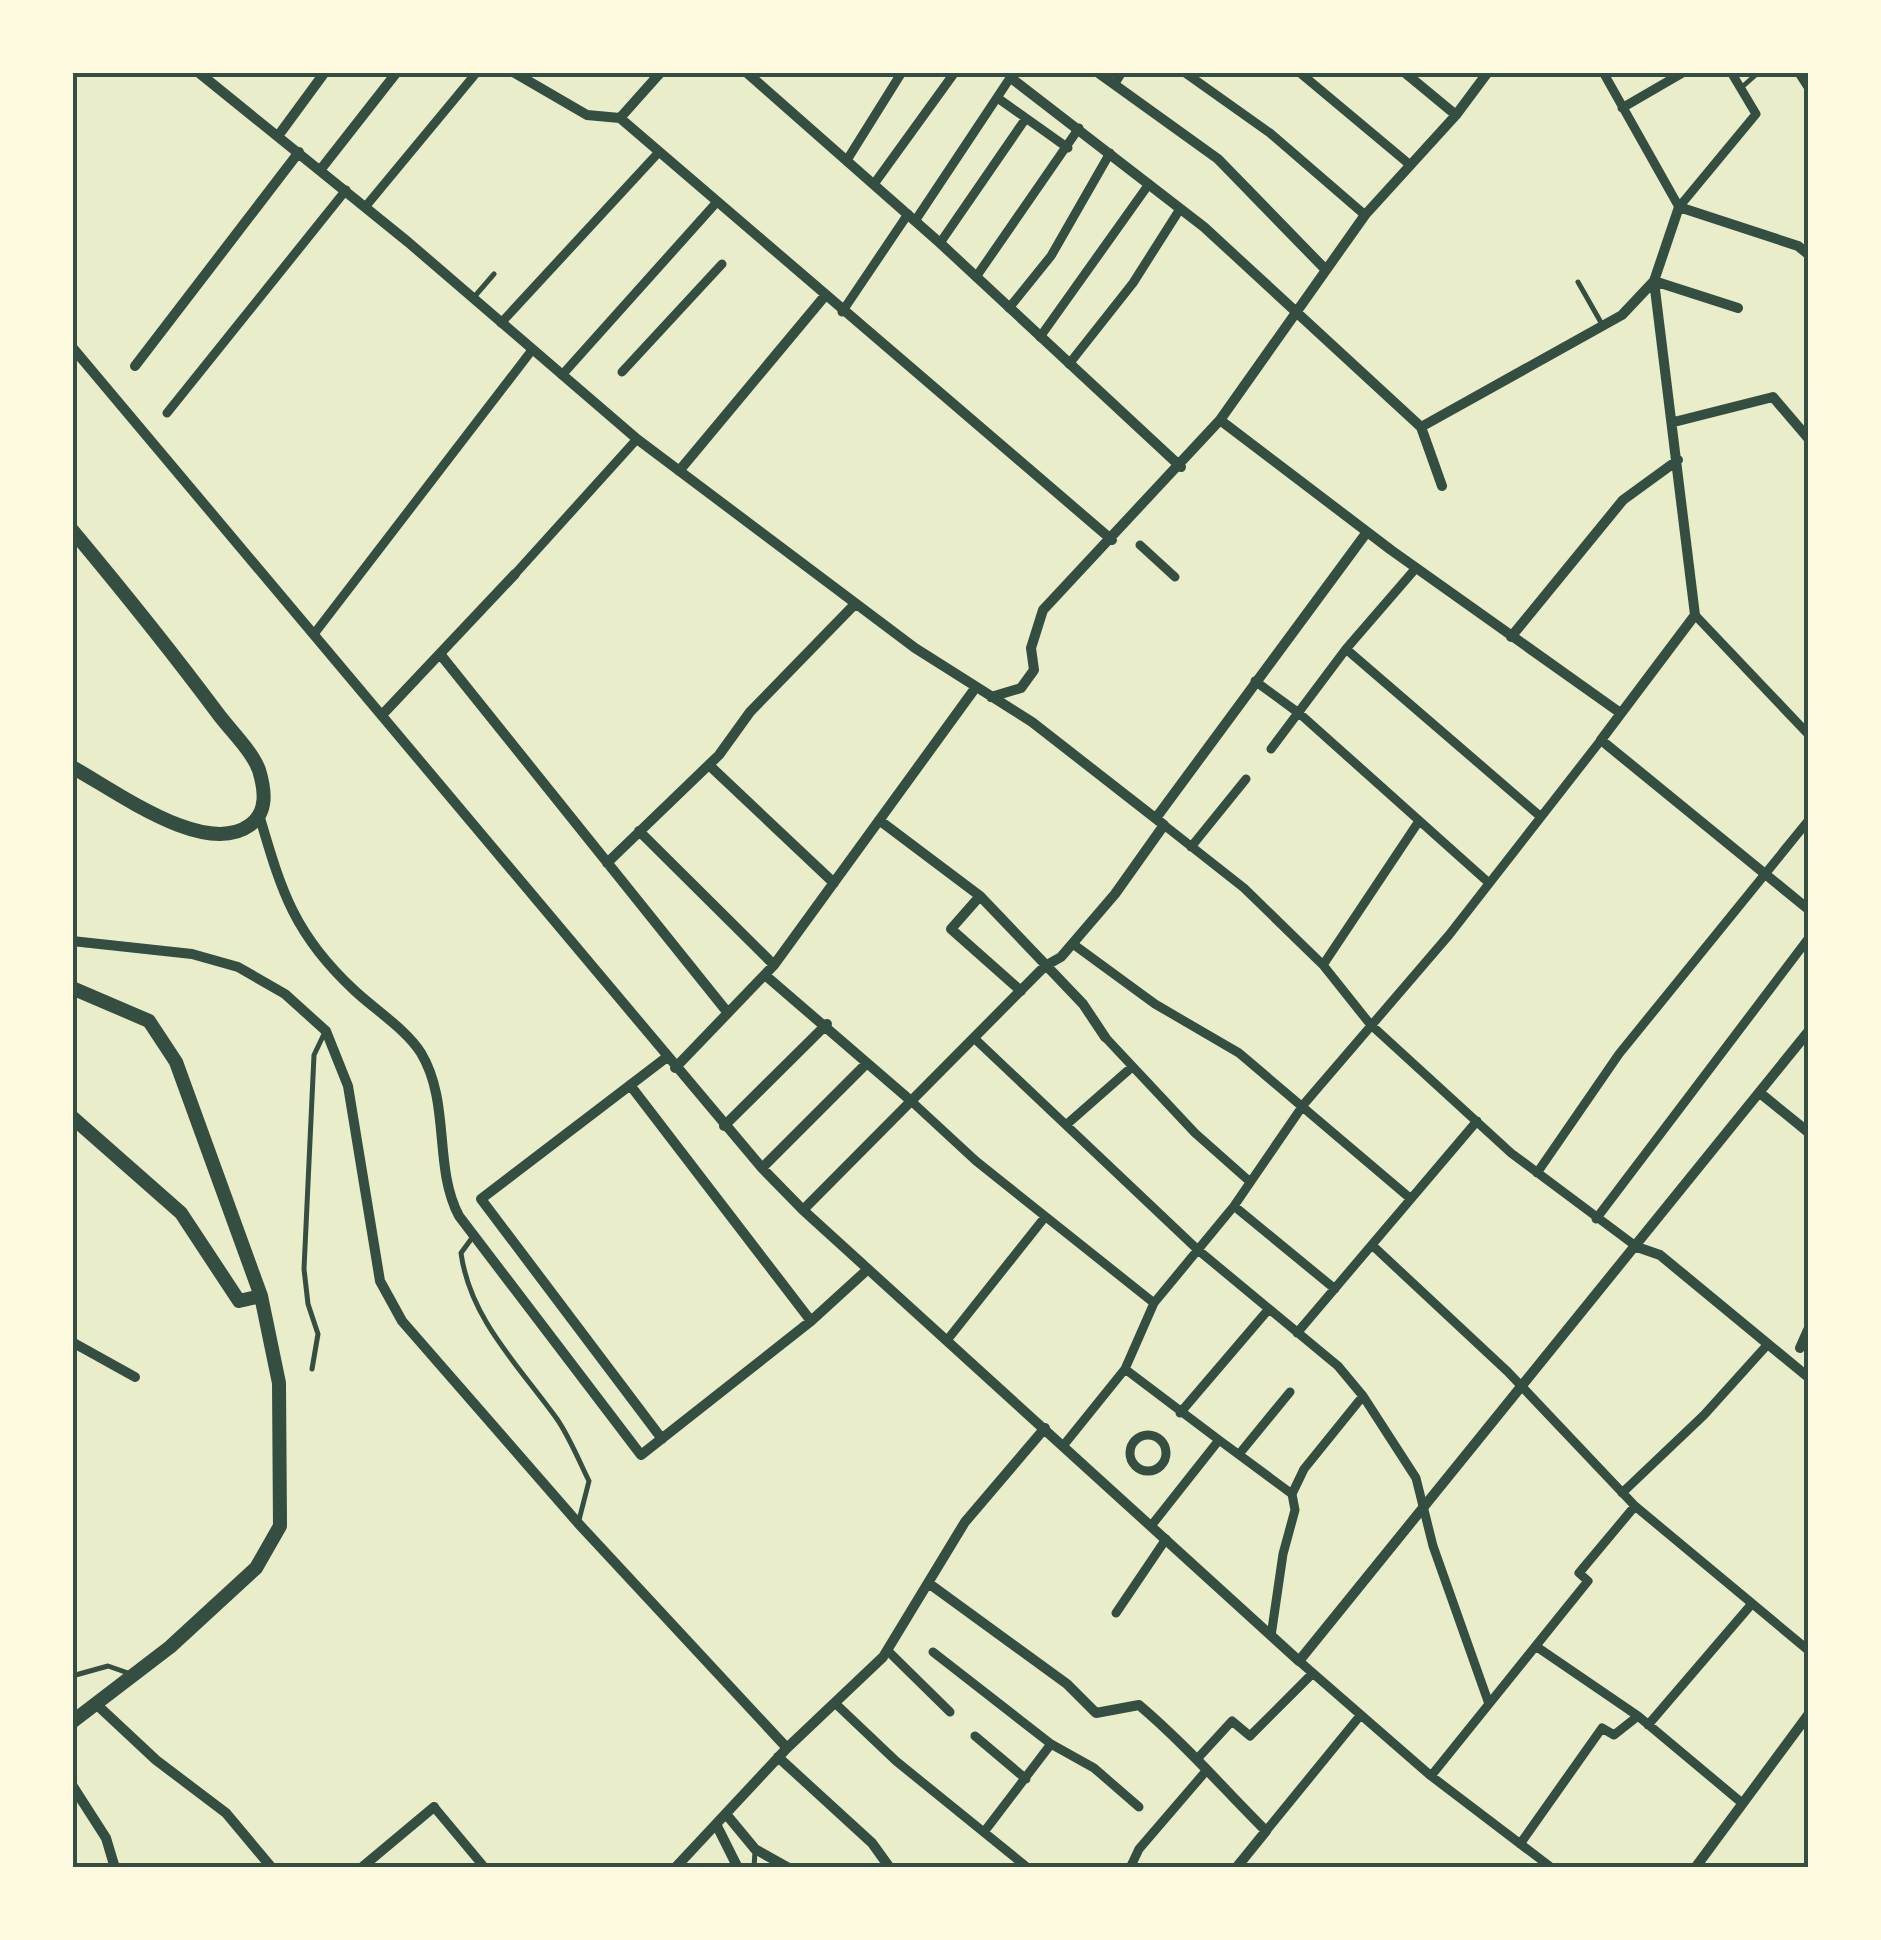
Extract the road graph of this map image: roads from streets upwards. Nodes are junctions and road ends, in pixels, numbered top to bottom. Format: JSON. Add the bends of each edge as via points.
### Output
{"nodes":[{"id":1,"x":198,"y":72,"type":"edge"},
{"id":2,"x":325,"y":72,"type":"edge"},
{"id":3,"x":397,"y":72,"type":"edge"},
{"id":4,"x":477,"y":72,"type":"edge"},
{"id":5,"x":513,"y":72,"type":"edge"},
{"id":6,"x":661,"y":72,"type":"edge"},
{"id":7,"x":746,"y":72,"type":"edge"},
{"id":8,"x":902,"y":72,"type":"edge"},
{"id":9,"x":955,"y":72,"type":"edge"},
{"id":10,"x":1097,"y":72,"type":"edge"},
{"id":11,"x":1184,"y":72,"type":"edge"},
{"id":12,"x":1298,"y":72,"type":"edge"},
{"id":13,"x":1404,"y":72,"type":"edge"},
{"id":14,"x":1488,"y":72,"type":"edge"},
{"id":15,"x":1602,"y":72,"type":"edge"},
{"id":16,"x":1684,"y":72,"type":"edge"},
{"id":17,"x":1731,"y":72,"type":"edge"},
{"id":18,"x":1799,"y":72,"type":"edge"},
{"id":19,"x":1012,"y":76,"type":"edge"},
{"id":20,"x":1119,"y":78,"type":"edge"},
{"id":21,"x":1808,"y":86,"type":"edge"},
{"id":22,"x":999,"y":99,"type":"junction"},
{"id":23,"x":1622,"y":108,"type":"junction"},
{"id":24,"x":1456,"y":115,"type":"junction"},
{"id":25,"x":620,"y":118,"type":"junction"},
{"id":26,"x":1024,"y":121,"type":"junction"},
{"id":27,"x":1080,"y":128,"type":"junction"},
{"id":28,"x":278,"y":136,"type":"junction"},
{"id":29,"x":1068,"y":148,"type":"junction"},
{"id":30,"x":300,"y":152,"type":"junction"},
{"id":31,"x":658,"y":152,"type":"junction"},
{"id":32,"x":1110,"y":154,"type":"junction"},
{"id":33,"x":848,"y":160,"type":"junction"},
{"id":34,"x":1408,"y":164,"type":"junction"},
{"id":35,"x":321,"y":169,"type":"junction"},
{"id":36,"x":874,"y":184,"type":"junction"},
{"id":37,"x":1149,"y":184,"type":"junction"},
{"id":38,"x":346,"y":190,"type":"junction"},
{"id":39,"x":717,"y":204,"type":"junction"},
{"id":40,"x":366,"y":206,"type":"junction"},
{"id":41,"x":1680,"y":207,"type":"junction"},
{"id":42,"x":1180,"y":209,"type":"junction"},
{"id":43,"x":1364,"y":215,"type":"junction"},
{"id":44,"x":912,"y":217,"type":"junction"},
{"id":45,"x":940,"y":242,"type":"junction"},
{"id":46,"x":1803,"y":244,"type":"edge"},
{"id":47,"x":1808,"y":254,"type":"edge"},
{"id":48,"x":722,"y":264,"type":"dead end"},
{"id":49,"x":1324,"y":269,"type":"junction"},
{"id":50,"x":976,"y":277,"type":"junction"},
{"id":51,"x":1654,"y":280,"type":"junction"},
{"id":52,"x":824,"y":297,"type":"junction"},
{"id":53,"x":1009,"y":308,"type":"junction"},
{"id":54,"x":1738,"y":308,"type":"dead end"},
{"id":55,"x":842,"y":312,"type":"junction"},
{"id":56,"x":1296,"y":316,"type":"junction"},
{"id":57,"x":501,"y":323,"type":"junction"},
{"id":58,"x":1040,"y":337,"type":"junction"},
{"id":59,"x":72,"y":348,"type":"edge"},
{"id":60,"x":532,"y":350,"type":"junction"},
{"id":61,"x":1069,"y":364,"type":"junction"},
{"id":62,"x":135,"y":366,"type":"dead end"},
{"id":63,"x":622,"y":372,"type":"dead end"},
{"id":64,"x":562,"y":375,"type":"junction"},
{"id":65,"x":167,"y":413,"type":"dead end"},
{"id":66,"x":1220,"y":420,"type":"junction"},
{"id":67,"x":1674,"y":422,"type":"junction"},
{"id":68,"x":1421,"y":427,"type":"junction"},
{"id":69,"x":1808,"y":438,"type":"edge"},
{"id":70,"x":637,"y":439,"type":"junction"},
{"id":71,"x":1678,"y":460,"type":"junction"},
{"id":72,"x":1181,"y":467,"type":"junction"},
{"id":73,"x":678,"y":471,"type":"junction"},
{"id":74,"x":1441,"y":488,"type":"dead end"},
{"id":75,"x":72,"y":530,"type":"edge"},
{"id":76,"x":1366,"y":532,"type":"junction"},
{"id":77,"x":1112,"y":540,"type":"junction"},
{"id":78,"x":1140,"y":546,"type":"dead end"},
{"id":79,"x":1416,"y":568,"type":"junction"},
{"id":80,"x":516,"y":574,"type":"joint"},
{"id":81,"x":1175,"y":577,"type":"dead end"},
{"id":82,"x":855,"y":604,"type":"junction"},
{"id":83,"x":1695,"y":615,"type":"junction"},
{"id":84,"x":314,"y":634,"type":"junction"},
{"id":85,"x":1511,"y":637,"type":"junction"},
{"id":86,"x":1346,"y":649,"type":"junction"},
{"id":87,"x":440,"y":654,"type":"junction"},
{"id":88,"x":1255,"y":681,"type":"junction"},
{"id":89,"x":976,"y":687,"type":"junction"},
{"id":90,"x":992,"y":697,"type":"junction"},
{"id":91,"x":1619,"y":712,"type":"junction"},
{"id":92,"x":382,"y":714,"type":"junction"},
{"id":93,"x":1300,"y":714,"type":"junction"},
{"id":94,"x":1808,"y":734,"type":"edge"},
{"id":95,"x":1601,"y":740,"type":"junction"},
{"id":96,"x":1271,"y":749,"type":"dead end"},
{"id":97,"x":709,"y":766,"type":"junction"},
{"id":98,"x":72,"y":767,"type":"edge"},
{"id":99,"x":1246,"y":780,"type":"dead end"},
{"id":100,"x":1541,"y":817,"type":"junction"},
{"id":101,"x":260,"y":818,"type":"junction"},
{"id":102,"x":879,"y":820,"type":"junction"},
{"id":103,"x":1419,"y":821,"type":"junction"},
{"id":104,"x":1808,"y":821,"type":"edge"},
{"id":105,"x":1160,"y":822,"type":"junction"},
{"id":106,"x":638,"y":831,"type":"junction"},
{"id":107,"x":1192,"y":847,"type":"junction"},
{"id":108,"x":606,"y":862,"type":"junction"},
{"id":109,"x":1768,"y":874,"type":"junction"},
{"id":110,"x":834,"y":883,"type":"junction"},
{"id":111,"x":1489,"y":884,"type":"junction"},
{"id":112,"x":980,"y":896,"type":"junction"},
{"id":113,"x":1808,"y":909,"type":"edge"},
{"id":114,"x":1808,"y":939,"type":"edge"},
{"id":115,"x":72,"y":941,"type":"edge"},
{"id":116,"x":1073,"y":944,"type":"junction"},
{"id":117,"x":774,"y":965,"type":"junction"},
{"id":118,"x":1323,"y":965,"type":"junction"},
{"id":119,"x":1046,"y":966,"type":"junction"},
{"id":120,"x":765,"y":975,"type":"junction"},
{"id":121,"x":72,"y":988,"type":"edge"},
{"id":122,"x":1016,"y":995,"type":"junction"},
{"id":123,"x":728,"y":1013,"type":"junction"},
{"id":124,"x":827,"y":1024,"type":"junction"},
{"id":125,"x":1370,"y":1024,"type":"junction"},
{"id":126,"x":1808,"y":1032,"type":"edge"},
{"id":127,"x":1105,"y":1037,"type":"joint"},
{"id":128,"x":974,"y":1038,"type":"junction"},
{"id":129,"x":667,"y":1057,"type":"junction"},
{"id":130,"x":867,"y":1063,"type":"junction"},
{"id":131,"x":1132,"y":1066,"type":"junction"},
{"id":132,"x":675,"y":1068,"type":"junction"},
{"id":133,"x":630,"y":1085,"type":"junction"},
{"id":134,"x":1760,"y":1093,"type":"junction"},
{"id":135,"x":910,"y":1100,"type":"junction"},
{"id":136,"x":1304,"y":1104,"type":"junction"},
{"id":137,"x":72,"y":1118,"type":"edge"},
{"id":138,"x":1477,"y":1121,"type":"junction"},
{"id":139,"x":1066,"y":1125,"type":"junction"},
{"id":140,"x":724,"y":1126,"type":"junction"},
{"id":141,"x":1808,"y":1132,"type":"edge"},
{"id":142,"x":762,"y":1168,"type":"junction"},
{"id":143,"x":1537,"y":1173,"type":"junction"},
{"id":144,"x":1248,"y":1180,"type":"junction"},
{"id":145,"x":1411,"y":1199,"type":"junction"},
{"id":146,"x":1234,"y":1206,"type":"junction"},
{"id":147,"x":804,"y":1210,"type":"junction"},
{"id":148,"x":1045,"y":1217,"type":"junction"},
{"id":149,"x":1596,"y":1219,"type":"junction"},
{"id":150,"x":1372,"y":1245,"type":"junction"},
{"id":151,"x":1637,"y":1247,"type":"junction"},
{"id":152,"x":1198,"y":1250,"type":"junction"},
{"id":153,"x":868,"y":1269,"type":"junction"},
{"id":154,"x":1335,"y":1289,"type":"junction"},
{"id":155,"x":260,"y":1296,"type":"junction"},
{"id":156,"x":1154,"y":1302,"type":"junction"},
{"id":157,"x":1264,"y":1307,"type":"junction"},
{"id":158,"x":810,"y":1320,"type":"junction"},
{"id":159,"x":1808,"y":1330,"type":"edge"},
{"id":160,"x":1297,"y":1333,"type":"junction"},
{"id":161,"x":948,"y":1339,"type":"junction"},
{"id":162,"x":72,"y":1342,"type":"edge"},
{"id":163,"x":1768,"y":1344,"type":"junction"},
{"id":164,"x":1800,"y":1348,"type":"joint"},
{"id":165,"x":1792,"y":1365,"type":"junction"},
{"id":166,"x":1125,"y":1369,"type":"junction"},
{"id":167,"x":135,"y":1378,"type":"dead end"},
{"id":168,"x":1808,"y":1378,"type":"edge"},
{"id":169,"x":1524,"y":1389,"type":"junction"},
{"id":170,"x":1290,"y":1392,"type":"dead end"},
{"id":171,"x":1362,"y":1396,"type":"junction"},
{"id":172,"x":1180,"y":1413,"type":"junction"},
{"id":173,"x":1045,"y":1428,"type":"junction"},
{"id":174,"x":662,"y":1438,"type":"junction"},
{"id":175,"x":1219,"y":1440,"type":"junction"},
{"id":176,"x":1063,"y":1446,"type":"junction"},
{"id":177,"x":1240,"y":1453,"type":"junction"},
{"id":178,"x":1161,"y":1466,"type":"junction"},
{"id":179,"x":1136,"y":1468,"type":"junction"},
{"id":180,"x":1170,"y":1475,"type":"dead end"},
{"id":181,"x":1126,"y":1478,"type":"dead end"},
{"id":182,"x":1622,"y":1493,"type":"junction"},
{"id":183,"x":1292,"y":1494,"type":"junction"},
{"id":184,"x":1636,"y":1506,"type":"junction"},
{"id":185,"x":1424,"y":1510,"type":"junction"},
{"id":186,"x":1152,"y":1526,"type":"junction"},
{"id":187,"x":1166,"y":1539,"type":"junction"},
{"id":188,"x":931,"y":1585,"type":"junction"},
{"id":189,"x":1750,"y":1606,"type":"junction"},
{"id":190,"x":1116,"y":1613,"type":"dead end"},
{"id":191,"x":1272,"y":1636,"type":"junction"},
{"id":192,"x":1537,"y":1647,"type":"junction"},
{"id":193,"x":888,"y":1650,"type":"junction"},
{"id":194,"x":1808,"y":1650,"type":"edge"},
{"id":195,"x":933,"y":1652,"type":"dead end"},
{"id":196,"x":1298,"y":1661,"type":"junction"},
{"id":197,"x":1311,"y":1673,"type":"junction"},
{"id":198,"x":94,"y":1703,"type":"junction"},
{"id":199,"x":1489,"y":1704,"type":"junction"},
{"id":200,"x":836,"y":1705,"type":"junction"},
{"id":201,"x":950,"y":1712,"type":"dead end"},
{"id":202,"x":1638,"y":1716,"type":"junction"},
{"id":203,"x":1808,"y":1716,"type":"edge"},
{"id":204,"x":1359,"y":1717,"type":"junction"},
{"id":205,"x":72,"y":1722,"type":"edge"},
{"id":206,"x":1648,"y":1725,"type":"junction"},
{"id":207,"x":975,"y":1736,"type":"dead end"},
{"id":208,"x":1051,"y":1744,"type":"junction"},
{"id":209,"x":787,"y":1748,"type":"junction"},
{"id":210,"x":778,"y":1758,"type":"junction"},
{"id":211,"x":1198,"y":1758,"type":"junction"},
{"id":212,"x":1206,"y":1771,"type":"junction"},
{"id":213,"x":1431,"y":1776,"type":"junction"},
{"id":214,"x":1026,"y":1779,"type":"junction"},
{"id":215,"x":72,"y":1785,"type":"edge"},
{"id":216,"x":1742,"y":1803,"type":"junction"},
{"id":217,"x":434,"y":1807,"type":"joint"},
{"id":218,"x":1139,"y":1807,"type":"dead end"},
{"id":219,"x":726,"y":1814,"type":"junction"},
{"id":220,"x":716,"y":1824,"type":"junction"},
{"id":221,"x":984,"y":1832,"type":"junction"},
{"id":222,"x":1266,"y":1832,"type":"junction"},
{"id":223,"x":1520,"y":1844,"type":"junction"},
{"id":224,"x":114,"y":1868,"type":"edge"},
{"id":225,"x":272,"y":1868,"type":"edge"},
{"id":226,"x":361,"y":1868,"type":"edge"},
{"id":227,"x":485,"y":1868,"type":"edge"},
{"id":228,"x":675,"y":1868,"type":"edge"},
{"id":229,"x":738,"y":1868,"type":"edge"},
{"id":230,"x":789,"y":1868,"type":"edge"},
{"id":231,"x":890,"y":1868,"type":"edge"},
{"id":232,"x":1028,"y":1868,"type":"edge"},
{"id":233,"x":1130,"y":1868,"type":"edge"},
{"id":234,"x":1236,"y":1868,"type":"edge"},
{"id":235,"x":1552,"y":1868,"type":"edge"},
{"id":236,"x":1694,"y":1868,"type":"edge"}],
"edges":[{"from":1,"to":28,"type":"street"},
{"from":2,"to":28,"type":"street"},
{"from":3,"to":35,"type":"street"},
{"from":4,"to":40,"type":"street"},
{"from":5,"to":25,"type":"street","via":[[587,115]]},
{"from":6,"to":25,"type":"street"},
{"from":7,"to":33,"type":"street"},
{"from":8,"to":33,"type":"street"},
{"from":9,"to":36,"type":"street"},
{"from":10,"to":20,"type":"street"},
{"from":11,"to":43,"type":"street","via":[[1270,133]]},
{"from":12,"to":34,"type":"street"},
{"from":13,"to":24,"type":"street"},
{"from":14,"to":24,"type":"street"},
{"from":15,"to":23,"type":"street"},
{"from":16,"to":23,"type":"street"},
{"from":17,"to":41,"type":"street","via":[[1756,114]]},
{"from":18,"to":21,"type":"street"},
{"from":19,"to":22,"type":"street"},
{"from":19,"to":27,"type":"street"},
{"from":20,"to":49,"type":"street","via":[[1218,159]]},
{"from":22,"to":26,"type":"street"},
{"from":22,"to":44,"type":"street"},
{"from":23,"to":41,"type":"street"},
{"from":24,"to":34,"type":"street"},
{"from":25,"to":31,"type":"street"},
{"from":26,"to":29,"type":"street"},
{"from":26,"to":45,"type":"street"},
{"from":27,"to":29,"type":"street"},
{"from":27,"to":32,"type":"street"},
{"from":28,"to":30,"type":"street"},
{"from":29,"to":50,"type":"street"},
{"from":30,"to":35,"type":"street"},
{"from":30,"to":62,"type":"street"},
{"from":31,"to":39,"type":"street"},
{"from":31,"to":57,"type":"street"},
{"from":32,"to":37,"type":"street"},
{"from":32,"to":53,"type":"street","via":[[1051,256]]},
{"from":33,"to":36,"type":"street"},
{"from":34,"to":43,"type":"street"},
{"from":35,"to":38,"type":"street"},
{"from":36,"to":44,"type":"street"},
{"from":37,"to":42,"type":"street"},
{"from":37,"to":58,"type":"street"},
{"from":38,"to":40,"type":"street"},
{"from":38,"to":65,"type":"street"},
{"from":39,"to":52,"type":"street"},
{"from":39,"to":64,"type":"street"},
{"from":40,"to":57,"type":"street"},
{"from":41,"to":46,"type":"street"},
{"from":41,"to":51,"type":"street"},
{"from":42,"to":56,"type":"street"},
{"from":42,"to":61,"type":"street"},
{"from":43,"to":49,"type":"street"},
{"from":44,"to":45,"type":"street"},
{"from":44,"to":55,"type":"street"},
{"from":45,"to":50,"type":"street"},
{"from":46,"to":47,"type":"street"},
{"from":48,"to":63,"type":"street"},
{"from":49,"to":56,"type":"street"},
{"from":50,"to":53,"type":"street"},
{"from":51,"to":54,"type":"street"},
{"from":51,"to":67,"type":"street"},
{"from":51,"to":68,"type":"street","via":[[1622,315]]},
{"from":52,"to":55,"type":"street"},
{"from":52,"to":73,"type":"street"},
{"from":53,"to":58,"type":"street"},
{"from":55,"to":77,"type":"street"},
{"from":56,"to":66,"type":"street"},
{"from":56,"to":68,"type":"street"},
{"from":57,"to":60,"type":"street"},
{"from":58,"to":61,"type":"street"},
{"from":59,"to":84,"type":"street"},
{"from":60,"to":64,"type":"street"},
{"from":60,"to":84,"type":"street"},
{"from":61,"to":72,"type":"street"},
{"from":64,"to":70,"type":"street","via":[[598,399]]},
{"from":66,"to":72,"type":"street"},
{"from":66,"to":76,"type":"street"},
{"from":67,"to":69,"type":"street","via":[[1773,397]]},
{"from":67,"to":71,"type":"street"},
{"from":68,"to":74,"type":"street"},
{"from":70,"to":73,"type":"street"},
{"from":70,"to":80,"type":"street"},
{"from":71,"to":83,"type":"street"},
{"from":71,"to":85,"type":"street","via":[[1622,500]]},
{"from":72,"to":77,"type":"street"},
{"from":73,"to":82,"type":"street"},
{"from":75,"to":101,"type":"street","via":[[258,768]]},
{"from":76,"to":79,"type":"street"},
{"from":76,"to":88,"type":"street"},
{"from":77,"to":90,"type":"street","via":[[1043,610],[1031,648],[1034,670],[1022,688]]},
{"from":78,"to":81,"type":"street"},
{"from":79,"to":85,"type":"street"},
{"from":79,"to":86,"type":"street"},
{"from":80,"to":87,"type":"street"},
{"from":82,"to":89,"type":"street"},
{"from":82,"to":97,"type":"street","via":[[750,712]]},
{"from":83,"to":91,"type":"street"},
{"from":83,"to":94,"type":"street"},
{"from":84,"to":92,"type":"street"},
{"from":85,"to":91,"type":"street"},
{"from":86,"to":93,"type":"street"},
{"from":86,"to":100,"type":"street"},
{"from":87,"to":92,"type":"street"},
{"from":87,"to":108,"type":"street"},
{"from":88,"to":93,"type":"street"},
{"from":88,"to":105,"type":"street"},
{"from":89,"to":90,"type":"street"},
{"from":89,"to":102,"type":"street"},
{"from":90,"to":105,"type":"street"},
{"from":91,"to":95,"type":"street"},
{"from":92,"to":129,"type":"street"},
{"from":93,"to":96,"type":"street"},
{"from":93,"to":103,"type":"street"},
{"from":95,"to":100,"type":"street"},
{"from":95,"to":109,"type":"street"},
{"from":97,"to":106,"type":"street"},
{"from":97,"to":110,"type":"street"},
{"from":98,"to":101,"type":"street","via":[[210,836],[236,835]]},
{"from":99,"to":107,"type":"street"},
{"from":100,"to":111,"type":"street"},
{"from":101,"to":174,"type":"street","via":[[301,932],[420,1052],[436,1090],[448,1194],[472,1238],[641,1455]]},
{"from":102,"to":110,"type":"street"},
{"from":102,"to":112,"type":"street"},
{"from":103,"to":111,"type":"street"},
{"from":103,"to":118,"type":"street"},
{"from":104,"to":109,"type":"street"},
{"from":105,"to":107,"type":"street"},
{"from":105,"to":116,"type":"street"},
{"from":106,"to":108,"type":"street"},
{"from":106,"to":117,"type":"street"},
{"from":107,"to":118,"type":"street"},
{"from":108,"to":123,"type":"street"},
{"from":109,"to":113,"type":"street"},
{"from":109,"to":143,"type":"street","via":[[1628,1042]]},
{"from":110,"to":117,"type":"street"},
{"from":111,"to":125,"type":"street"},
{"from":112,"to":119,"type":"street"},
{"from":112,"to":122,"type":"street","via":[[951,929]]},
{"from":114,"to":149,"type":"street"},
{"from":115,"to":209,"type":"street","via":[[181,952],[238,968],[285,994],[326,1031],[348,1086],[380,1281],[402,1322]]},
{"from":116,"to":119,"type":"street"},
{"from":116,"to":136,"type":"street"},
{"from":117,"to":120,"type":"street"},
{"from":118,"to":125,"type":"street"},
{"from":119,"to":122,"type":"street"},
{"from":119,"to":127,"type":"street"},
{"from":120,"to":123,"type":"street"},
{"from":120,"to":124,"type":"street"},
{"from":121,"to":155,"type":"street","via":[[149,1020],[176,1062]]},
{"from":122,"to":128,"type":"street"},
{"from":123,"to":132,"type":"street"},
{"from":124,"to":130,"type":"street"},
{"from":124,"to":140,"type":"street"},
{"from":125,"to":136,"type":"street"},
{"from":125,"to":138,"type":"street"},
{"from":126,"to":134,"type":"street"},
{"from":127,"to":131,"type":"street"},
{"from":128,"to":135,"type":"street"},
{"from":128,"to":139,"type":"street"},
{"from":129,"to":132,"type":"street"},
{"from":129,"to":133,"type":"street"},
{"from":130,"to":135,"type":"street"},
{"from":130,"to":142,"type":"street"},
{"from":131,"to":139,"type":"street"},
{"from":131,"to":144,"type":"street"},
{"from":132,"to":140,"type":"street"},
{"from":133,"to":158,"type":"street"},
{"from":133,"to":174,"type":"street","via":[[481,1199]]},
{"from":134,"to":141,"type":"street"},
{"from":134,"to":151,"type":"street"},
{"from":135,"to":147,"type":"street"},
{"from":135,"to":148,"type":"street"},
{"from":136,"to":144,"type":"street"},
{"from":136,"to":145,"type":"street"},
{"from":137,"to":155,"type":"street","via":[[181,1212],[239,1302]]},
{"from":138,"to":143,"type":"street"},
{"from":138,"to":145,"type":"street"},
{"from":139,"to":152,"type":"street"},
{"from":140,"to":142,"type":"street"},
{"from":142,"to":147,"type":"street"},
{"from":143,"to":149,"type":"street"},
{"from":144,"to":146,"type":"street"},
{"from":145,"to":150,"type":"street"},
{"from":146,"to":152,"type":"street"},
{"from":146,"to":154,"type":"street"},
{"from":147,"to":153,"type":"street"},
{"from":148,"to":156,"type":"street"},
{"from":148,"to":161,"type":"street"},
{"from":149,"to":151,"type":"street"},
{"from":150,"to":154,"type":"street"},
{"from":150,"to":169,"type":"street"},
{"from":151,"to":163,"type":"street","via":[[1660,1255]]},
{"from":151,"to":169,"type":"street"},
{"from":152,"to":156,"type":"street"},
{"from":152,"to":157,"type":"street"},
{"from":153,"to":158,"type":"street"},
{"from":153,"to":161,"type":"street"},
{"from":154,"to":160,"type":"street"},
{"from":155,"to":198,"type":"street","via":[[279,1383],[280,1526],[256,1568],[170,1648]]},
{"from":156,"to":166,"type":"street"},
{"from":157,"to":160,"type":"street"},
{"from":157,"to":172,"type":"street"},
{"from":158,"to":174,"type":"street"},
{"from":159,"to":164,"type":"street"},
{"from":160,"to":171,"type":"street"},
{"from":161,"to":173,"type":"street"},
{"from":162,"to":167,"type":"street"},
{"from":163,"to":165,"type":"street"},
{"from":163,"to":182,"type":"street"},
{"from":164,"to":165,"type":"street"},
{"from":165,"to":168,"type":"street"},
{"from":166,"to":172,"type":"street"},
{"from":166,"to":176,"type":"street"},
{"from":169,"to":182,"type":"street"},
{"from":169,"to":185,"type":"street"},
{"from":170,"to":177,"type":"street"},
{"from":171,"to":183,"type":"street"},
{"from":171,"to":185,"type":"street","via":[[1416,1478]]},
{"from":172,"to":175,"type":"street"},
{"from":173,"to":176,"type":"street"},
{"from":173,"to":188,"type":"street","via":[[965,1522]]},
{"from":175,"to":177,"type":"street"},
{"from":175,"to":186,"type":"street"},
{"from":176,"to":186,"type":"street"},
{"from":177,"to":183,"type":"street"},
{"from":178,"to":179,"type":"street","via":[[1149,1472]]},
{"from":178,"to":179,"type":"street","via":[[1164,1437],[1148,1435],[1130,1438]]},
{"from":178,"to":180,"type":"street"},
{"from":179,"to":181,"type":"street"},
{"from":182,"to":184,"type":"street"},
{"from":183,"to":191,"type":"street","via":[[1295,1510]]},
{"from":184,"to":189,"type":"street"},
{"from":184,"to":192,"type":"street","via":[[1578,1573],[1588,1582]]},
{"from":185,"to":196,"type":"street"},
{"from":185,"to":199,"type":"street"},
{"from":186,"to":187,"type":"street"},
{"from":187,"to":190,"type":"street"},
{"from":187,"to":191,"type":"street"},
{"from":188,"to":193,"type":"street"},
{"from":188,"to":211,"type":"street","via":[[1096,1713],[1139,1704]]},
{"from":189,"to":194,"type":"street"},
{"from":189,"to":206,"type":"street"},
{"from":191,"to":196,"type":"street"},
{"from":192,"to":199,"type":"street"},
{"from":192,"to":202,"type":"street"},
{"from":193,"to":200,"type":"street"},
{"from":193,"to":201,"type":"street"},
{"from":195,"to":208,"type":"street"},
{"from":196,"to":197,"type":"street"},
{"from":197,"to":204,"type":"street"},
{"from":197,"to":211,"type":"street","via":[[1250,1736],[1232,1721]]},
{"from":198,"to":205,"type":"street"},
{"from":198,"to":225,"type":"street","via":[[226,1813]]},
{"from":199,"to":213,"type":"street"},
{"from":200,"to":209,"type":"street"},
{"from":200,"to":221,"type":"street"},
{"from":202,"to":206,"type":"street"},
{"from":202,"to":223,"type":"street","via":[[1614,1735],[1602,1728]]},
{"from":203,"to":216,"type":"street"},
{"from":204,"to":213,"type":"street"},
{"from":204,"to":222,"type":"street"},
{"from":206,"to":216,"type":"street"},
{"from":207,"to":214,"type":"street"},
{"from":208,"to":214,"type":"street"},
{"from":208,"to":218,"type":"street","via":[[1094,1768]]},
{"from":209,"to":210,"type":"street"},
{"from":210,"to":219,"type":"street"},
{"from":210,"to":231,"type":"street","via":[[872,1843]]},
{"from":211,"to":212,"type":"street"},
{"from":212,"to":222,"type":"street"},
{"from":212,"to":233,"type":"street","via":[[1158,1824]]},
{"from":213,"to":223,"type":"street"},
{"from":214,"to":221,"type":"street"},
{"from":215,"to":224,"type":"street","via":[[106,1838]]},
{"from":216,"to":236,"type":"street"},
{"from":217,"to":226,"type":"street"},
{"from":217,"to":227,"type":"street"},
{"from":219,"to":220,"type":"street"},
{"from":219,"to":230,"type":"street","via":[[755,1849]]},
{"from":220,"to":228,"type":"street"},
{"from":220,"to":229,"type":"street"},
{"from":221,"to":232,"type":"street"},
{"from":222,"to":234,"type":"street"},
{"from":223,"to":235,"type":"street"}]}
